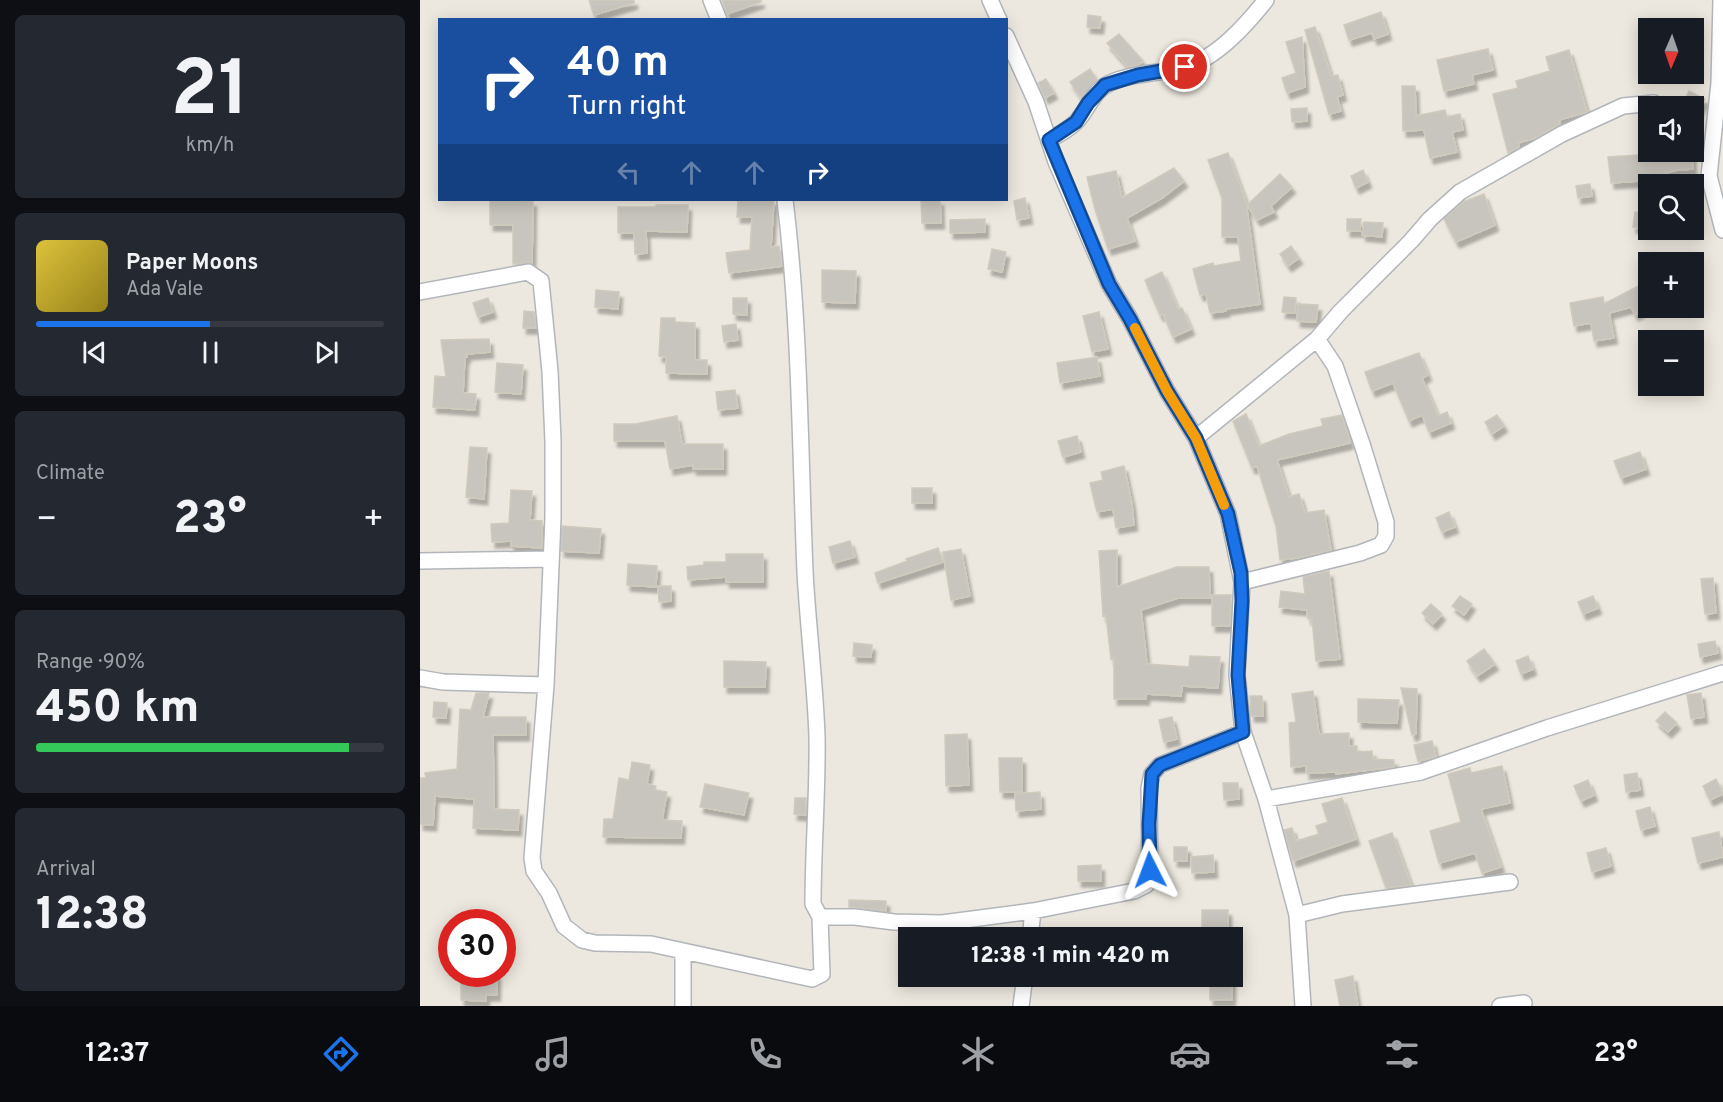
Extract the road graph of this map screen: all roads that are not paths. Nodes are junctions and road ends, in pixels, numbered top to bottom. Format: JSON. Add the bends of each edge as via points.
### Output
{"nodes":[{"id":1,"x":711,"y":0,"type":"edge"},
{"id":2,"x":990,"y":0,"type":"edge"},
{"id":3,"x":1266,"y":0,"type":"edge"},
{"id":4,"x":1721,"y":0,"type":"edge"},
{"id":5,"x":718,"y":18,"type":"edge"},
{"id":6,"x":998,"y":18,"type":"edge"},
{"id":7,"x":1008,"y":40,"type":"edge"},
{"id":8,"x":1638,"y":105,"type":"edge"},
{"id":9,"x":1049,"y":140,"type":"junction"},
{"id":10,"x":785,"y":201,"type":"edge"},
{"id":11,"x":1723,"y":230,"type":"edge"},
{"id":12,"x":420,"y":292,"type":"edge"},
{"id":13,"x":1317,"y":339,"type":"junction"},
{"id":14,"x":1196,"y":438,"type":"junction"},
{"id":15,"x":550,"y":559,"type":"junction"},
{"id":16,"x":420,"y":561,"type":"edge"},
{"id":17,"x":1242,"y":582,"type":"junction"},
{"id":18,"x":1723,"y":673,"type":"edge"},
{"id":19,"x":420,"y":678,"type":"edge"},
{"id":20,"x":546,"y":685,"type":"junction"},
{"id":21,"x":1243,"y":732,"type":"junction"},
{"id":22,"x":1266,"y":799,"type":"junction"},
{"id":23,"x":1510,"y":882,"type":"dead end"},
{"id":24,"x":1033,"y":911,"type":"junction"},
{"id":25,"x":1297,"y":915,"type":"junction"},
{"id":26,"x":820,"y":917,"type":"junction"},
{"id":27,"x":1031,"y":927,"type":"edge"},
{"id":28,"x":683,"y":951,"type":"junction"},
{"id":29,"x":1024,"y":987,"type":"edge"},
{"id":30,"x":1524,"y":1003,"type":"dead end"},
{"id":31,"x":683,"y":1006,"type":"edge"},
{"id":32,"x":1021,"y":1006,"type":"edge"},
{"id":33,"x":1303,"y":1006,"type":"edge"},
{"id":34,"x":1500,"y":1006,"type":"edge"}],
"edges":[{"from":1,"to":5,"type":"street"},
{"from":2,"to":6,"type":"street"},
{"from":3,"to":9,"type":"street","via":[[1247,24],[1200,61],[1105,85],[1076,122]]},
{"from":4,"to":11,"type":"street","via":[[1719,83],[1709,176]]},
{"from":7,"to":9,"type":"street"},
{"from":8,"to":13,"type":"street","via":[[1623,106],[1562,134],[1460,192],[1341,310]]},
{"from":9,"to":14,"type":"street","via":[[1109,284]]},
{"from":10,"to":26,"type":"street","via":[[793,261],[817,735],[813,904]]},
{"from":12,"to":15,"type":"street","via":[[528,272],[541,281],[554,441]]},
{"from":13,"to":14,"type":"street"},
{"from":13,"to":17,"type":"street","via":[[1335,366],[1386,522],[1386,536],[1381,545],[1360,553]]},
{"from":14,"to":17,"type":"street","via":[[1228,514]]},
{"from":15,"to":16,"type":"street"},
{"from":15,"to":20,"type":"street"},
{"from":17,"to":21,"type":"street","via":[[1238,675]]},
{"from":18,"to":22,"type":"street","via":[[1421,772]]},
{"from":19,"to":20,"type":"street"},
{"from":20,"to":28,"type":"street","via":[[534,871],[564,926],[582,939]]},
{"from":21,"to":22,"type":"street"},
{"from":21,"to":24,"type":"street","via":[[1160,765],[1152,774],[1150,879],[1146,885],[1134,891]]},
{"from":22,"to":25,"type":"street"},
{"from":23,"to":25,"type":"street","via":[[1342,904]]},
{"from":24,"to":26,"type":"street","via":[[942,923]]},
{"from":24,"to":27,"type":"street"},
{"from":25,"to":33,"type":"street"},
{"from":26,"to":28,"type":"street","via":[[822,974],[812,979]]},
{"from":28,"to":31,"type":"street"},
{"from":29,"to":32,"type":"street"},
{"from":30,"to":34,"type":"street"}]}
